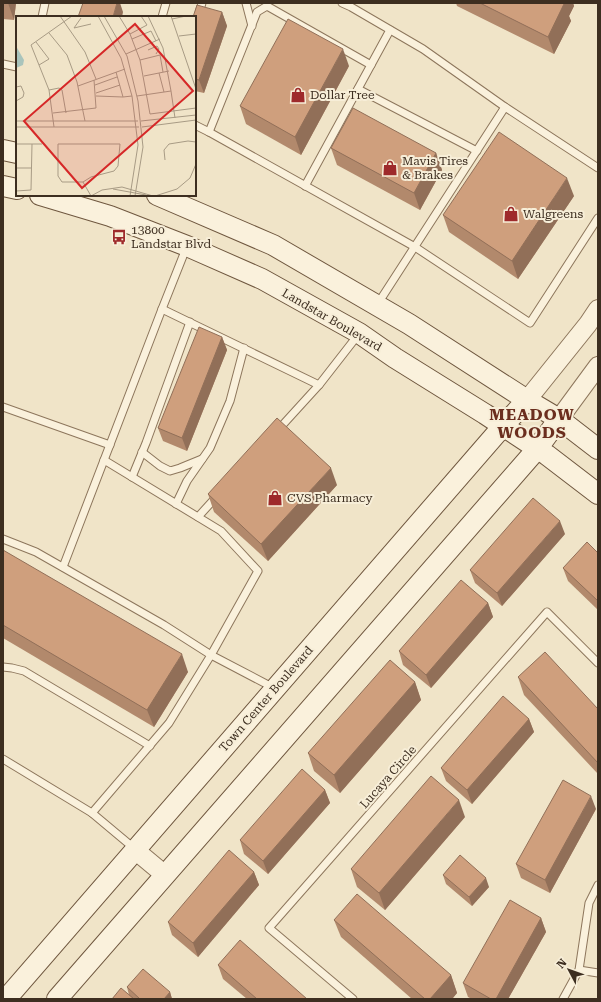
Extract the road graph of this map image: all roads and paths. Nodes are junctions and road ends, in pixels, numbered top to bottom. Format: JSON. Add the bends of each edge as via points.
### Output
{"nodes":[{"id":1,"x":45,"y":3,"type":"edge"},
{"id":2,"x":166,"y":3,"type":"edge"},
{"id":3,"x":202,"y":3,"type":"edge"},
{"id":4,"x":246,"y":3,"type":"edge"},
{"id":5,"x":342,"y":3,"type":"edge"},
{"id":6,"x":42,"y":16,"type":"edge"},
{"id":7,"x":162,"y":16,"type":"edge"},
{"id":8,"x":196,"y":24,"type":"edge"},
{"id":9,"x":252,"y":26,"type":"junction"},
{"id":10,"x":390,"y":30,"type":"junction"},
{"id":11,"x":3,"y":64,"type":"edge"},
{"id":12,"x":371,"y":65,"type":"junction"},
{"id":13,"x":16,"y":66,"type":"edge"},
{"id":14,"x":358,"y":89,"type":"junction"},
{"id":15,"x":505,"y":108,"type":"junction"},
{"id":16,"x":196,"y":125,"type":"edge"},
{"id":17,"x":210,"y":132,"type":"junction"},
{"id":18,"x":3,"y":150,"type":"edge"},
{"id":19,"x":477,"y":151,"type":"junction"},
{"id":20,"x":16,"y":153,"type":"edge"},
{"id":21,"x":598,"y":168,"type":"edge"},
{"id":22,"x":3,"y":186,"type":"edge"},
{"id":23,"x":305,"y":186,"type":"junction"},
{"id":24,"x":16,"y":189,"type":"edge"},
{"id":25,"x":43,"y":196,"type":"edge"},
{"id":26,"x":159,"y":196,"type":"edge"},
{"id":27,"x":598,"y":218,"type":"edge"},
{"id":28,"x":188,"y":246,"type":"junction"},
{"id":29,"x":415,"y":247,"type":"junction"},
{"id":30,"x":377,"y":305,"type":"junction"},
{"id":31,"x":162,"y":309,"type":"junction"},
{"id":32,"x":598,"y":309,"type":"edge"},
{"id":33,"x":190,"y":322,"type":"junction"},
{"id":34,"x":359,"y":333,"type":"junction"},
{"id":35,"x":244,"y":348,"type":"junction"},
{"id":36,"x":598,"y":366,"type":"edge"},
{"id":37,"x":319,"y":385,"type":"junction"},
{"id":38,"x":527,"y":400,"type":"junction"},
{"id":39,"x":3,"y":407,"type":"edge"},
{"id":40,"x":560,"y":419,"type":"junction"},
{"id":41,"x":503,"y":426,"type":"junction"},
{"id":42,"x":272,"y":436,"type":"edge"},
{"id":43,"x":110,"y":445,"type":"junction"},
{"id":44,"x":537,"y":449,"type":"junction"},
{"id":45,"x":598,"y":449,"type":"edge"},
{"id":46,"x":142,"y":452,"type":"junction"},
{"id":47,"x":202,"y":459,"type":"junction"},
{"id":48,"x":104,"y":460,"type":"junction"},
{"id":49,"x":132,"y":477,"type":"junction"},
{"id":50,"x":224,"y":488,"type":"edge"},
{"id":51,"x":598,"y":494,"type":"edge"},
{"id":52,"x":176,"y":504,"type":"junction"},
{"id":53,"x":198,"y":517,"type":"junction"},
{"id":54,"x":3,"y":539,"type":"edge"},
{"id":55,"x":63,"y":567,"type":"junction"},
{"id":56,"x":211,"y":655,"type":"junction"},
{"id":57,"x":598,"y":663,"type":"edge"},
{"id":58,"x":3,"y":667,"type":"edge"},
{"id":59,"x":275,"y":689,"type":"junction"},
{"id":60,"x":150,"y":746,"type":"junction"},
{"id":61,"x":3,"y":760,"type":"edge"},
{"id":62,"x":92,"y":813,"type":"junction"},
{"id":63,"x":136,"y":850,"type":"junction"},
{"id":64,"x":165,"y":875,"type":"junction"},
{"id":65,"x":598,"y":885,"type":"edge"},
{"id":66,"x":578,"y":970,"type":"junction"},
{"id":67,"x":598,"y":973,"type":"edge"},
{"id":68,"x":6,"y":999,"type":"edge"},
{"id":69,"x":57,"y":999,"type":"edge"},
{"id":70,"x":353,"y":999,"type":"edge"},
{"id":71,"x":563,"y":999,"type":"edge"}],
"edges":[{"from":1,"to":6,"type":"lane"},
{"from":2,"to":7,"type":"lane"},
{"from":3,"to":8,"type":"lane"},
{"from":4,"to":9,"type":"lane"},
{"from":5,"to":10,"type":"lane"},
{"from":9,"to":12,"type":"lane","via":[[257,12],[267,6]]},
{"from":9,"to":17,"type":"lane"},
{"from":10,"to":12,"type":"lane"},
{"from":10,"to":15,"type":"lane","via":[[423,49]]},
{"from":11,"to":13,"type":"lane"},
{"from":12,"to":14,"type":"lane"},
{"from":14,"to":19,"type":"lane"},
{"from":14,"to":23,"type":"lane"},
{"from":15,"to":19,"type":"lane"},
{"from":15,"to":21,"type":"lane"},
{"from":16,"to":17,"type":"lane"},
{"from":17,"to":23,"type":"lane"},
{"from":18,"to":20,"type":"main road"},
{"from":19,"to":29,"type":"lane"},
{"from":22,"to":24,"type":"main road"},
{"from":23,"to":29,"type":"lane"},
{"from":25,"to":28,"type":"main road","name":"Landstar Boulevard","via":[[110,216]]},
{"from":26,"to":30,"type":"main road","via":[[273,245]]},
{"from":27,"to":29,"type":"lane","via":[[530,322]]},
{"from":28,"to":31,"type":"lane"},
{"from":28,"to":34,"type":"main road","name":"Landstar Boulevard","via":[[262,279]]},
{"from":29,"to":30,"type":"lane"},
{"from":30,"to":38,"type":"main road"},
{"from":31,"to":33,"type":"lane"},
{"from":31,"to":43,"type":"lane"},
{"from":32,"to":38,"type":"street"},
{"from":33,"to":35,"type":"lane"},
{"from":33,"to":46,"type":"lane"},
{"from":34,"to":37,"type":"lane"},
{"from":34,"to":41,"type":"main road","name":"Landstar Boulevard"},
{"from":35,"to":37,"type":"lane"},
{"from":35,"to":47,"type":"lane","via":[[230,401],[210,448]]},
{"from":36,"to":40,"type":"street"},
{"from":37,"to":42,"type":"lane"},
{"from":38,"to":40,"type":"main road"},
{"from":38,"to":41,"type":"main road","name":"Town Center Boulevard"},
{"from":39,"to":43,"type":"lane"},
{"from":40,"to":44,"type":"main road"},
{"from":40,"to":45,"type":"main road"},
{"from":41,"to":44,"type":"main road","name":"Landstar Boulevard"},
{"from":41,"to":59,"type":"main road","name":"Town Center Boulevard"},
{"from":43,"to":48,"type":"lane"},
{"from":44,"to":51,"type":"main road","name":"Landstar Boulevard"},
{"from":44,"to":64,"type":"main road"},
{"from":46,"to":47,"type":"lane","via":[[160,466],[170,470]]},
{"from":46,"to":49,"type":"lane"},
{"from":47,"to":52,"type":"lane"},
{"from":48,"to":49,"type":"lane"},
{"from":48,"to":55,"type":"lane"},
{"from":49,"to":52,"type":"lane"},
{"from":50,"to":53,"type":"lane"},
{"from":52,"to":53,"type":"lane"},
{"from":53,"to":56,"type":"lane","via":[[221,531],[258,571]]},
{"from":54,"to":55,"type":"lane","via":[[36,552]]},
{"from":55,"to":56,"type":"lane"},
{"from":56,"to":59,"type":"lane"},
{"from":56,"to":60,"type":"lane","via":[[169,723]]},
{"from":57,"to":70,"type":"lane","name":"Lucaya Circle","via":[[548,612],[270,928]]},
{"from":58,"to":60,"type":"lane","via":[[24,671]]},
{"from":59,"to":63,"type":"main road","name":"Town Center Boulevard"},
{"from":60,"to":62,"type":"lane"},
{"from":61,"to":62,"type":"lane"},
{"from":62,"to":63,"type":"lane"},
{"from":63,"to":64,"type":"street"},
{"from":63,"to":68,"type":"main road","name":"Town Center Boulevard"},
{"from":64,"to":69,"type":"main road"},
{"from":65,"to":66,"type":"lane","via":[[589,903]]},
{"from":66,"to":67,"type":"lane"},
{"from":66,"to":71,"type":"lane"}]}
